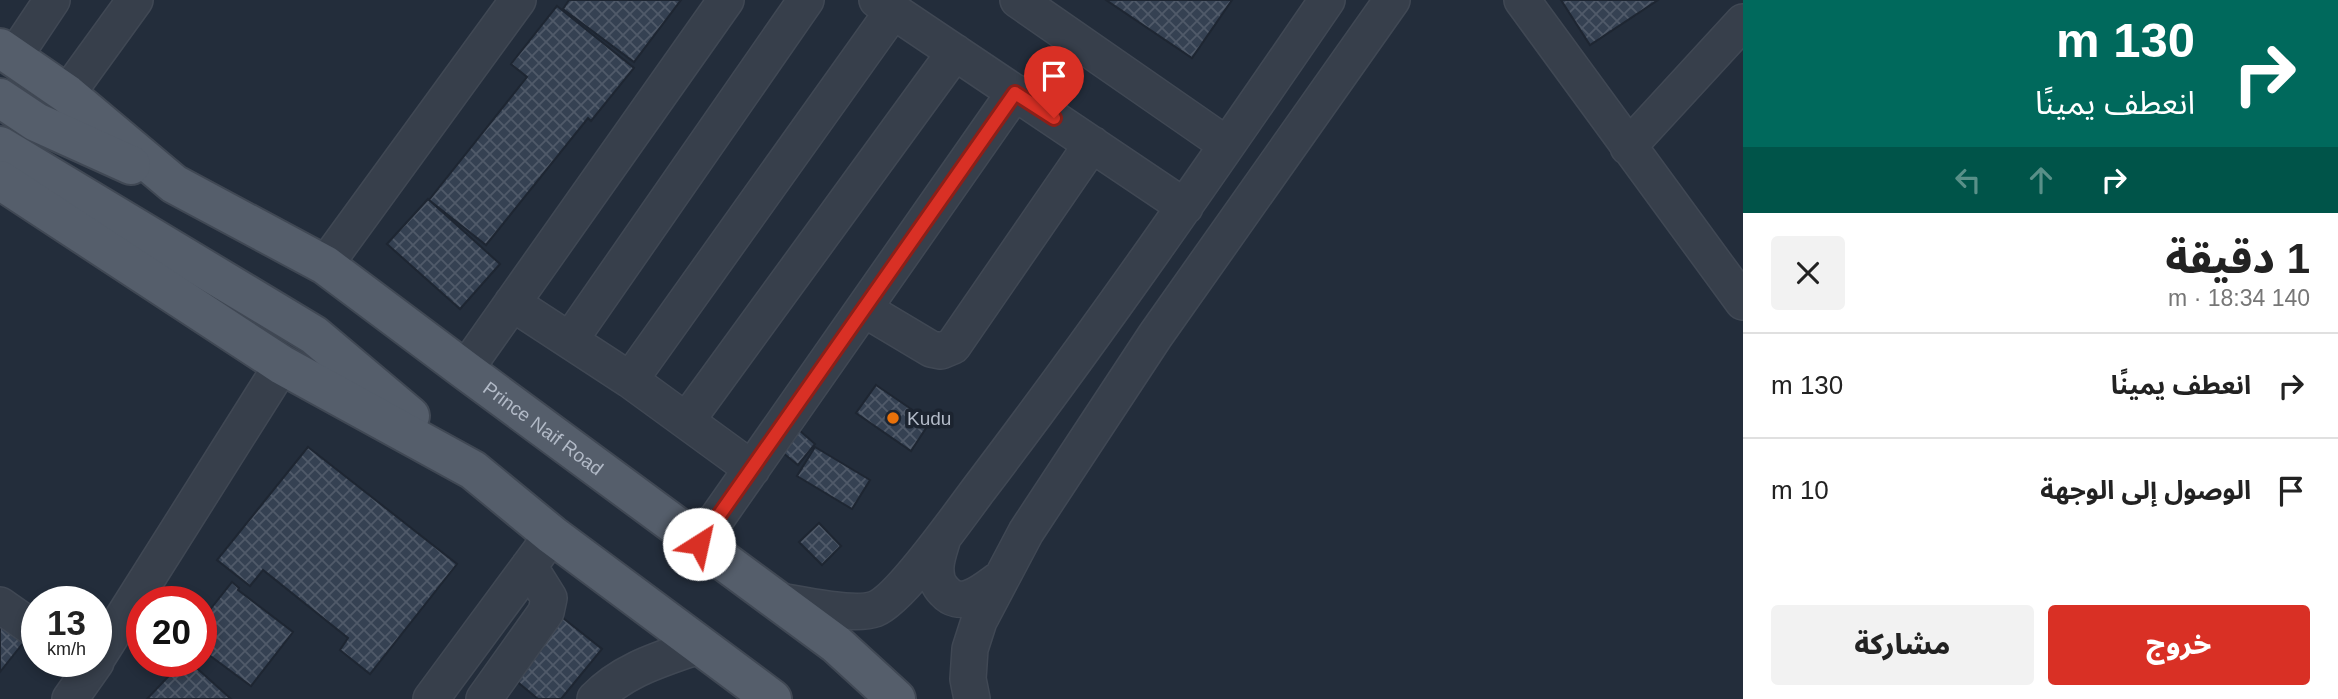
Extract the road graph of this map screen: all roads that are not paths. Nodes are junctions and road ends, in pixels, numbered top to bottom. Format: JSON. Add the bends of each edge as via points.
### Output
{"nodes":[{"id":1,"x":52,"y":0,"type":"edge"},
{"id":2,"x":135,"y":0,"type":"edge"},
{"id":3,"x":518,"y":0,"type":"edge"},
{"id":4,"x":726,"y":0,"type":"edge"},
{"id":5,"x":806,"y":0,"type":"edge"},
{"id":6,"x":1018,"y":0,"type":"edge"},
{"id":7,"x":1327,"y":0,"type":"edge"},
{"id":8,"x":1392,"y":0,"type":"edge"},
{"id":9,"x":1522,"y":0,"type":"edge"},
{"id":10,"x":885,"y":5,"type":"edge"},
{"id":11,"x":1743,"y":22,"type":"edge"},
{"id":12,"x":7,"y":52,"type":"edge"},
{"id":13,"x":955,"y":52,"type":"junction"},
{"id":14,"x":1015,"y":93,"type":"junction"},
{"id":15,"x":67,"y":94,"type":"junction"},
{"id":16,"x":0,"y":98,"type":"edge"},
{"id":17,"x":1091,"y":144,"type":"junction"},
{"id":18,"x":1227,"y":145,"type":"junction"},
{"id":19,"x":0,"y":146,"type":"edge"},
{"id":20,"x":1628,"y":147,"type":"junction"},
{"id":21,"x":0,"y":180,"type":"edge"},
{"id":22,"x":174,"y":184,"type":"junction"},
{"id":23,"x":1185,"y":207,"type":"junction"},
{"id":24,"x":326,"y":264,"type":"junction"},
{"id":25,"x":1743,"y":302,"type":"edge"},
{"id":26,"x":512,"y":303,"type":"junction"},
{"id":27,"x":864,"y":309,"type":"junction"},
{"id":28,"x":570,"y":340,"type":"junction"},
{"id":29,"x":282,"y":365,"type":"junction"},
{"id":30,"x":465,"y":370,"type":"junction"},
{"id":31,"x":630,"y":380,"type":"junction"},
{"id":32,"x":687,"y":420,"type":"junction"},
{"id":33,"x":752,"y":469,"type":"junction"},
{"id":34,"x":473,"y":470,"type":"junction"},
{"id":35,"x":552,"y":535,"type":"junction"},
{"id":36,"x":943,"y":538,"type":"junction"},
{"id":37,"x":699,"y":544,"type":"junction"},
{"id":38,"x":529,"y":566,"type":"junction"},
{"id":39,"x":1002,"y":578,"type":"junction"},
{"id":40,"x":775,"y":600,"type":"junction"},
{"id":41,"x":0,"y":605,"type":"edge"},
{"id":42,"x":21,"y":620,"type":"edge"},
{"id":43,"x":112,"y":629,"type":"edge"},
{"id":44,"x":701,"y":645,"type":"junction"},
{"id":45,"x":82,"y":677,"type":"edge"},
{"id":46,"x":70,"y":699,"type":"edge"},
{"id":47,"x":431,"y":699,"type":"edge"},
{"id":48,"x":484,"y":699,"type":"edge"},
{"id":49,"x":595,"y":699,"type":"edge"},
{"id":50,"x":772,"y":699,"type":"edge"},
{"id":51,"x":896,"y":699,"type":"edge"},
{"id":52,"x":972,"y":699,"type":"edge"}],
"edges":[{"from":1,"to":12,"type":"street"},
{"from":2,"to":15,"type":"street"},
{"from":3,"to":24,"type":"street"},
{"from":4,"to":26,"type":"street"},
{"from":5,"to":28,"type":"street"},
{"from":6,"to":18,"type":"street"},
{"from":7,"to":18,"type":"street"},
{"from":8,"to":39,"type":"street","via":[[1155,336],[1026,532]]},
{"from":9,"to":20,"type":"street"},
{"from":10,"to":13,"type":"street"},
{"from":10,"to":31,"type":"street"},
{"from":11,"to":20,"type":"street"},
{"from":12,"to":15,"type":"main road","name":"Prince Naif Road"},
{"from":13,"to":14,"type":"street"},
{"from":13,"to":32,"type":"street"},
{"from":14,"to":17,"type":"street"},
{"from":14,"to":27,"type":"street"},
{"from":15,"to":22,"type":"main road","name":"Prince Naif Road"},
{"from":16,"to":22,"type":"main road","name":"Prince Naif Road","via":[[36,122]]},
{"from":17,"to":23,"type":"street"},
{"from":17,"to":27,"type":"street","via":[[953,346],[931,349]]},
{"from":18,"to":23,"type":"street"},
{"from":19,"to":34,"type":"main road","via":[[314,335]]},
{"from":20,"to":25,"type":"street"},
{"from":21,"to":29,"type":"main road"},
{"from":22,"to":24,"type":"main road","name":"Prince Naif Road"},
{"from":23,"to":36,"type":"street"},
{"from":24,"to":30,"type":"main road","name":"Prince Naif Road"},
{"from":26,"to":28,"type":"street"},
{"from":26,"to":30,"type":"street"},
{"from":27,"to":33,"type":"street"},
{"from":28,"to":31,"type":"street"},
{"from":29,"to":34,"type":"main road"},
{"from":29,"to":43,"type":"street"},
{"from":30,"to":37,"type":"main road","name":"Prince Naif Road"},
{"from":31,"to":32,"type":"street"},
{"from":32,"to":33,"type":"street"},
{"from":33,"to":37,"type":"street"},
{"from":34,"to":35,"type":"main road"},
{"from":35,"to":38,"type":"street"},
{"from":35,"to":44,"type":"main road"},
{"from":36,"to":39,"type":"street","via":[[935,568],[938,585],[949,596],[962,600],[978,595]]},
{"from":36,"to":40,"type":"street","via":[[876,609],[854,611]]},
{"from":37,"to":40,"type":"main road","name":"Prince Naif Road"},
{"from":38,"to":47,"type":"street"},
{"from":38,"to":48,"type":"street","via":[[549,598],[546,612]]},
{"from":39,"to":52,"type":"street","via":[[970,649]]},
{"from":40,"to":51,"type":"main road","name":"Prince Naif Road","via":[[836,644]]},
{"from":41,"to":42,"type":"street"},
{"from":44,"to":49,"type":"street","via":[[636,668]]},
{"from":44,"to":50,"type":"main road"},
{"from":45,"to":46,"type":"street"}]}
